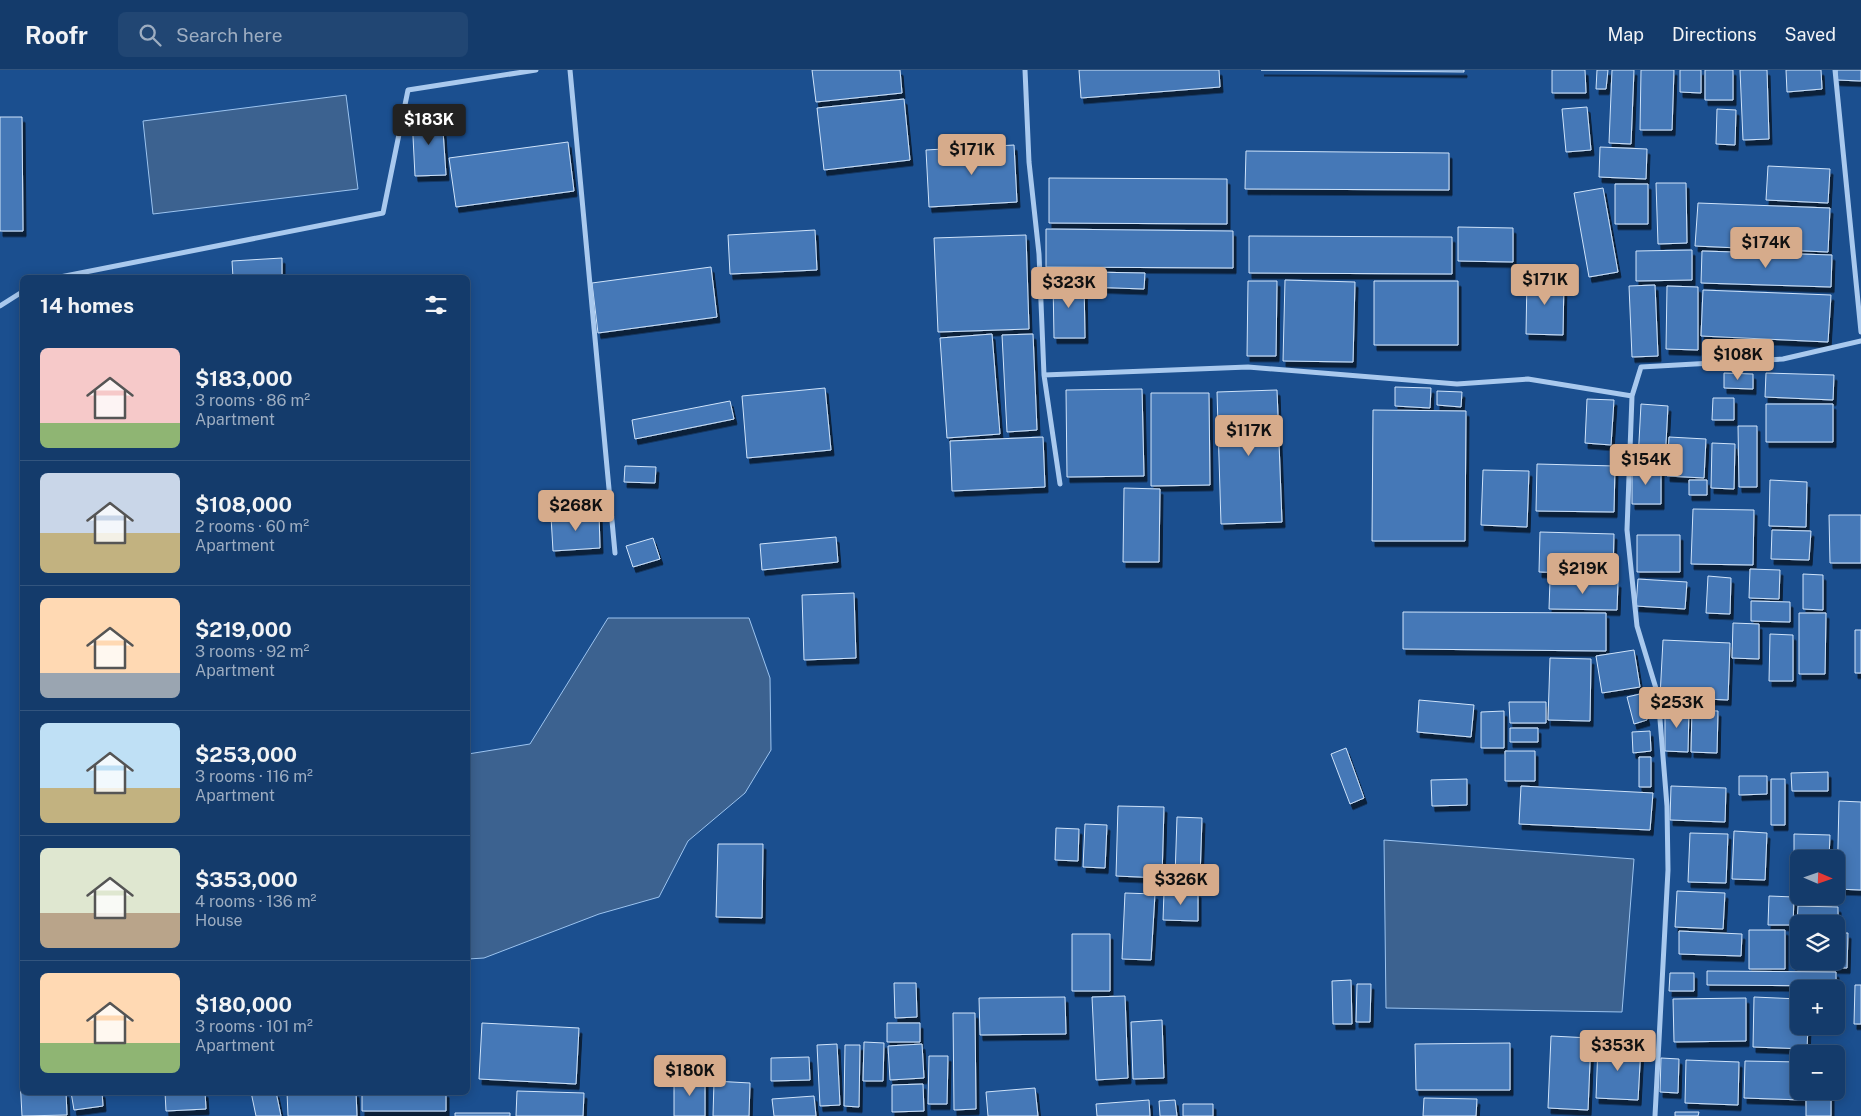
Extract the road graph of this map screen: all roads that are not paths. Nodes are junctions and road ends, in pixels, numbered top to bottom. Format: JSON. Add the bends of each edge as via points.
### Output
{"nodes":[{"id":1,"x":536,"y":70,"type":"edge"},
{"id":2,"x":570,"y":70,"type":"edge"},
{"id":3,"x":1025,"y":70,"type":"edge"},
{"id":4,"x":1835,"y":70,"type":"edge"},
{"id":5,"x":70,"y":275,"type":"edge"},
{"id":6,"x":20,"y":293,"type":"edge"},
{"id":7,"x":0,"y":306,"type":"edge"},
{"id":8,"x":1861,"y":332,"type":"edge"},
{"id":9,"x":1861,"y":341,"type":"edge"},
{"id":10,"x":1044,"y":375,"type":"junction"},
{"id":11,"x":1632,"y":396,"type":"junction"},
{"id":12,"x":1060,"y":484,"type":"dead end"},
{"id":13,"x":614,"y":553,"type":"dead end"},
{"id":14,"x":1655,"y":1116,"type":"edge"}],
"edges":[{"from":1,"to":5,"type":"street","via":[[408,90],[383,213]]},
{"from":2,"to":13,"type":"street"},
{"from":3,"to":10,"type":"street","via":[[1029,162],[1039,254]]},
{"from":4,"to":8,"type":"street"},
{"from":6,"to":7,"type":"street"},
{"from":9,"to":11,"type":"street","via":[[1783,359],[1641,367]]},
{"from":10,"to":11,"type":"street","via":[[1248,367],[1457,384],[1528,379]]},
{"from":10,"to":12,"type":"street"},
{"from":11,"to":14,"type":"street","via":[[1628,530],[1637,626],[1658,695],[1668,806],[1668,870]]}]}
